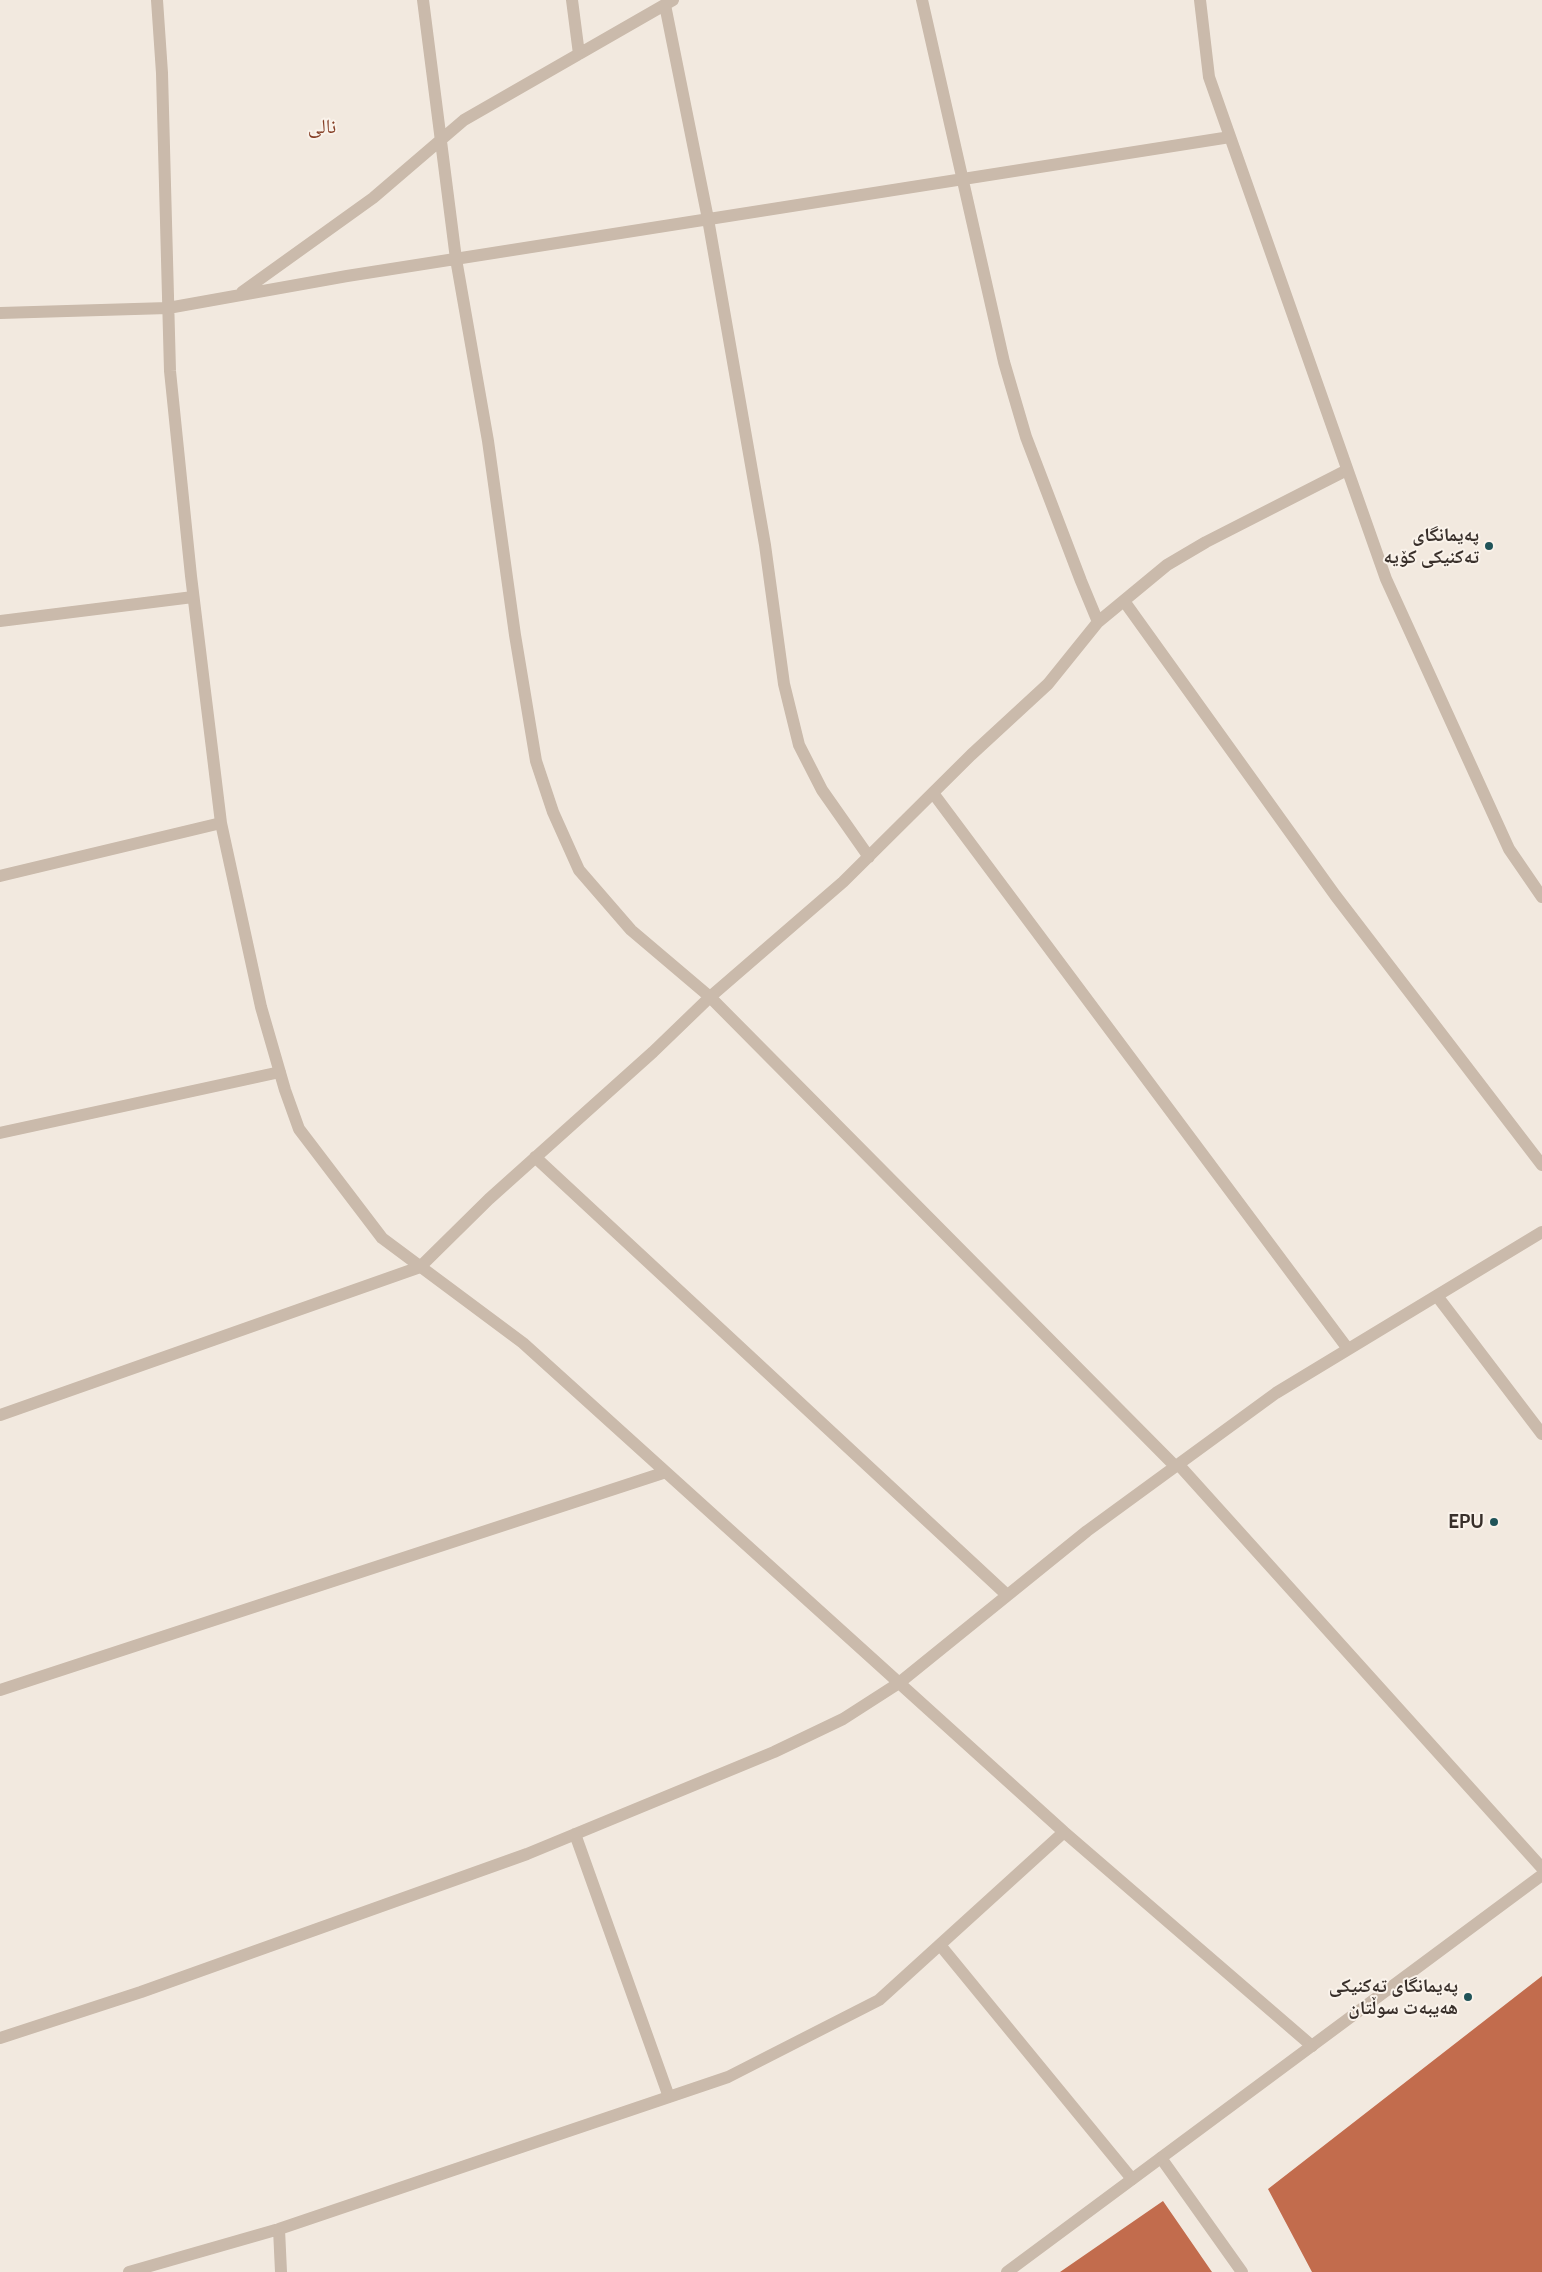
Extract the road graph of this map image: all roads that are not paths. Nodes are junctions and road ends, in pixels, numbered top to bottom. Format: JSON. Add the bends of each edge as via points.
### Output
{"nodes":[{"id":1,"x":157,"y":0,"type":"edge"},
{"id":2,"x":423,"y":0,"type":"edge"},
{"id":3,"x":572,"y":0,"type":"edge"},
{"id":4,"x":922,"y":0,"type":"edge"},
{"id":5,"x":1200,"y":0,"type":"edge"},
{"id":6,"x":669,"y":2,"type":"edge"},
{"id":7,"x":579,"y":54,"type":"junction"},
{"id":8,"x":1230,"y":137,"type":"junction"},
{"id":9,"x":440,"y":140,"type":"junction"},
{"id":10,"x":963,"y":180,"type":"junction"},
{"id":11,"x":708,"y":220,"type":"junction"},
{"id":12,"x":456,"y":259,"type":"junction"},
{"id":13,"x":238,"y":294,"type":"junction"},
{"id":14,"x":168,"y":308,"type":"junction"},
{"id":15,"x":0,"y":313,"type":"edge"},
{"id":16,"x":1347,"y":470,"type":"junction"},
{"id":17,"x":193,"y":597,"type":"junction"},
{"id":18,"x":1124,"y":601,"type":"junction"},
{"id":19,"x":0,"y":621,"type":"edge"},
{"id":20,"x":1098,"y":622,"type":"junction"},
{"id":21,"x":933,"y":793,"type":"junction"},
{"id":22,"x":220,"y":823,"type":"junction"},
{"id":23,"x":869,"y":858,"type":"junction"},
{"id":24,"x":0,"y":876,"type":"edge"},
{"id":25,"x":1542,"y":897,"type":"edge"},
{"id":26,"x":710,"y":997,"type":"junction"},
{"id":27,"x":280,"y":1072,"type":"junction"},
{"id":28,"x":0,"y":1133,"type":"edge"},
{"id":29,"x":535,"y":1157,"type":"junction"},
{"id":30,"x":1542,"y":1165,"type":"edge"},
{"id":31,"x":1542,"y":1232,"type":"edge"},
{"id":32,"x":420,"y":1267,"type":"junction"},
{"id":33,"x":1436,"y":1296,"type":"junction"},
{"id":34,"x":1348,"y":1349,"type":"junction"},
{"id":35,"x":0,"y":1414,"type":"edge"},
{"id":36,"x":1542,"y":1434,"type":"edge"},
{"id":37,"x":1177,"y":1465,"type":"junction"},
{"id":38,"x":666,"y":1472,"type":"junction"},
{"id":39,"x":1008,"y":1595,"type":"junction"},
{"id":40,"x":899,"y":1683,"type":"junction"},
{"id":41,"x":0,"y":1690,"type":"edge"},
{"id":42,"x":1064,"y":1832,"type":"junction"},
{"id":43,"x":575,"y":1834,"type":"junction"},
{"id":44,"x":1542,"y":1868,"type":"edge"},
{"id":45,"x":1542,"y":1875,"type":"edge"},
{"id":46,"x":940,"y":1945,"type":"junction"},
{"id":47,"x":0,"y":2038,"type":"edge"},
{"id":48,"x":1312,"y":2046,"type":"junction"},
{"id":49,"x":669,"y":2097,"type":"junction"},
{"id":50,"x":1161,"y":2158,"type":"junction"},
{"id":51,"x":1132,"y":2179,"type":"junction"},
{"id":52,"x":279,"y":2228,"type":"junction"},
{"id":53,"x":129,"y":2272,"type":"edge"},
{"id":54,"x":281,"y":2272,"type":"edge"},
{"id":55,"x":1007,"y":2272,"type":"edge"},
{"id":56,"x":1242,"y":2272,"type":"edge"}],
"edges":[{"from":1,"to":14,"type":"street"},
{"from":2,"to":9,"type":"street"},
{"from":3,"to":7,"type":"street"},
{"from":4,"to":10,"type":"street"},
{"from":5,"to":8,"type":"street","via":[[1209,77]]},
{"from":6,"to":7,"type":"street"},
{"from":6,"to":11,"type":"street"},
{"from":7,"to":9,"type":"street","via":[[464,120]]},
{"from":8,"to":10,"type":"street"},
{"from":8,"to":16,"type":"street"},
{"from":9,"to":12,"type":"street"},
{"from":9,"to":13,"type":"street","via":[[373,198]]},
{"from":10,"to":11,"type":"street"},
{"from":10,"to":20,"type":"street","via":[[1004,362],[1026,437]]},
{"from":11,"to":12,"type":"street"},
{"from":11,"to":23,"type":"street","via":[[765,545],[784,684],[799,745],[822,790]]},
{"from":12,"to":13,"type":"street"},
{"from":12,"to":26,"type":"street","via":[[488,442],[536,761],[553,812],[579,870],[631,930]]},
{"from":13,"to":14,"type":"street"},
{"from":14,"to":15,"type":"street"},
{"from":14,"to":17,"type":"street","via":[[170,371]]},
{"from":16,"to":18,"type":"street","via":[[1167,565]]},
{"from":16,"to":25,"type":"street","via":[[1390,588],[1509,849]]},
{"from":17,"to":19,"type":"street"},
{"from":17,"to":22,"type":"street"},
{"from":18,"to":20,"type":"street"},
{"from":18,"to":30,"type":"street","via":[[1335,895]]},
{"from":20,"to":21,"type":"street","via":[[1048,684]]},
{"from":21,"to":23,"type":"street"},
{"from":21,"to":34,"type":"street"},
{"from":22,"to":24,"type":"street"},
{"from":22,"to":27,"type":"street","via":[[261,1007]]},
{"from":23,"to":26,"type":"street"},
{"from":26,"to":29,"type":"street"},
{"from":26,"to":37,"type":"street"},
{"from":27,"to":28,"type":"street"},
{"from":27,"to":32,"type":"street","via":[[299,1129],[382,1238]]},
{"from":29,"to":32,"type":"street"},
{"from":29,"to":39,"type":"street"},
{"from":31,"to":33,"type":"street"},
{"from":32,"to":35,"type":"street"},
{"from":32,"to":38,"type":"street","via":[[523,1343]]},
{"from":33,"to":34,"type":"street"},
{"from":33,"to":36,"type":"street"},
{"from":34,"to":37,"type":"street","via":[[1276,1393]]},
{"from":37,"to":39,"type":"street","via":[[1087,1531]]},
{"from":37,"to":44,"type":"street"},
{"from":38,"to":40,"type":"street"},
{"from":38,"to":41,"type":"street"},
{"from":39,"to":40,"type":"street"},
{"from":40,"to":42,"type":"street"},
{"from":40,"to":43,"type":"street","via":[[843,1719],[800,1740]]},
{"from":42,"to":46,"type":"street"},
{"from":42,"to":48,"type":"street"},
{"from":43,"to":47,"type":"street","via":[[178,1978]]},
{"from":43,"to":49,"type":"street"},
{"from":45,"to":48,"type":"street"},
{"from":46,"to":49,"type":"street","via":[[879,2000],[728,2077]]},
{"from":46,"to":51,"type":"street"},
{"from":48,"to":50,"type":"street"},
{"from":49,"to":52,"type":"street"},
{"from":50,"to":51,"type":"street"},
{"from":50,"to":56,"type":"street"},
{"from":51,"to":55,"type":"street"},
{"from":52,"to":53,"type":"street"},
{"from":52,"to":54,"type":"street"}]}
